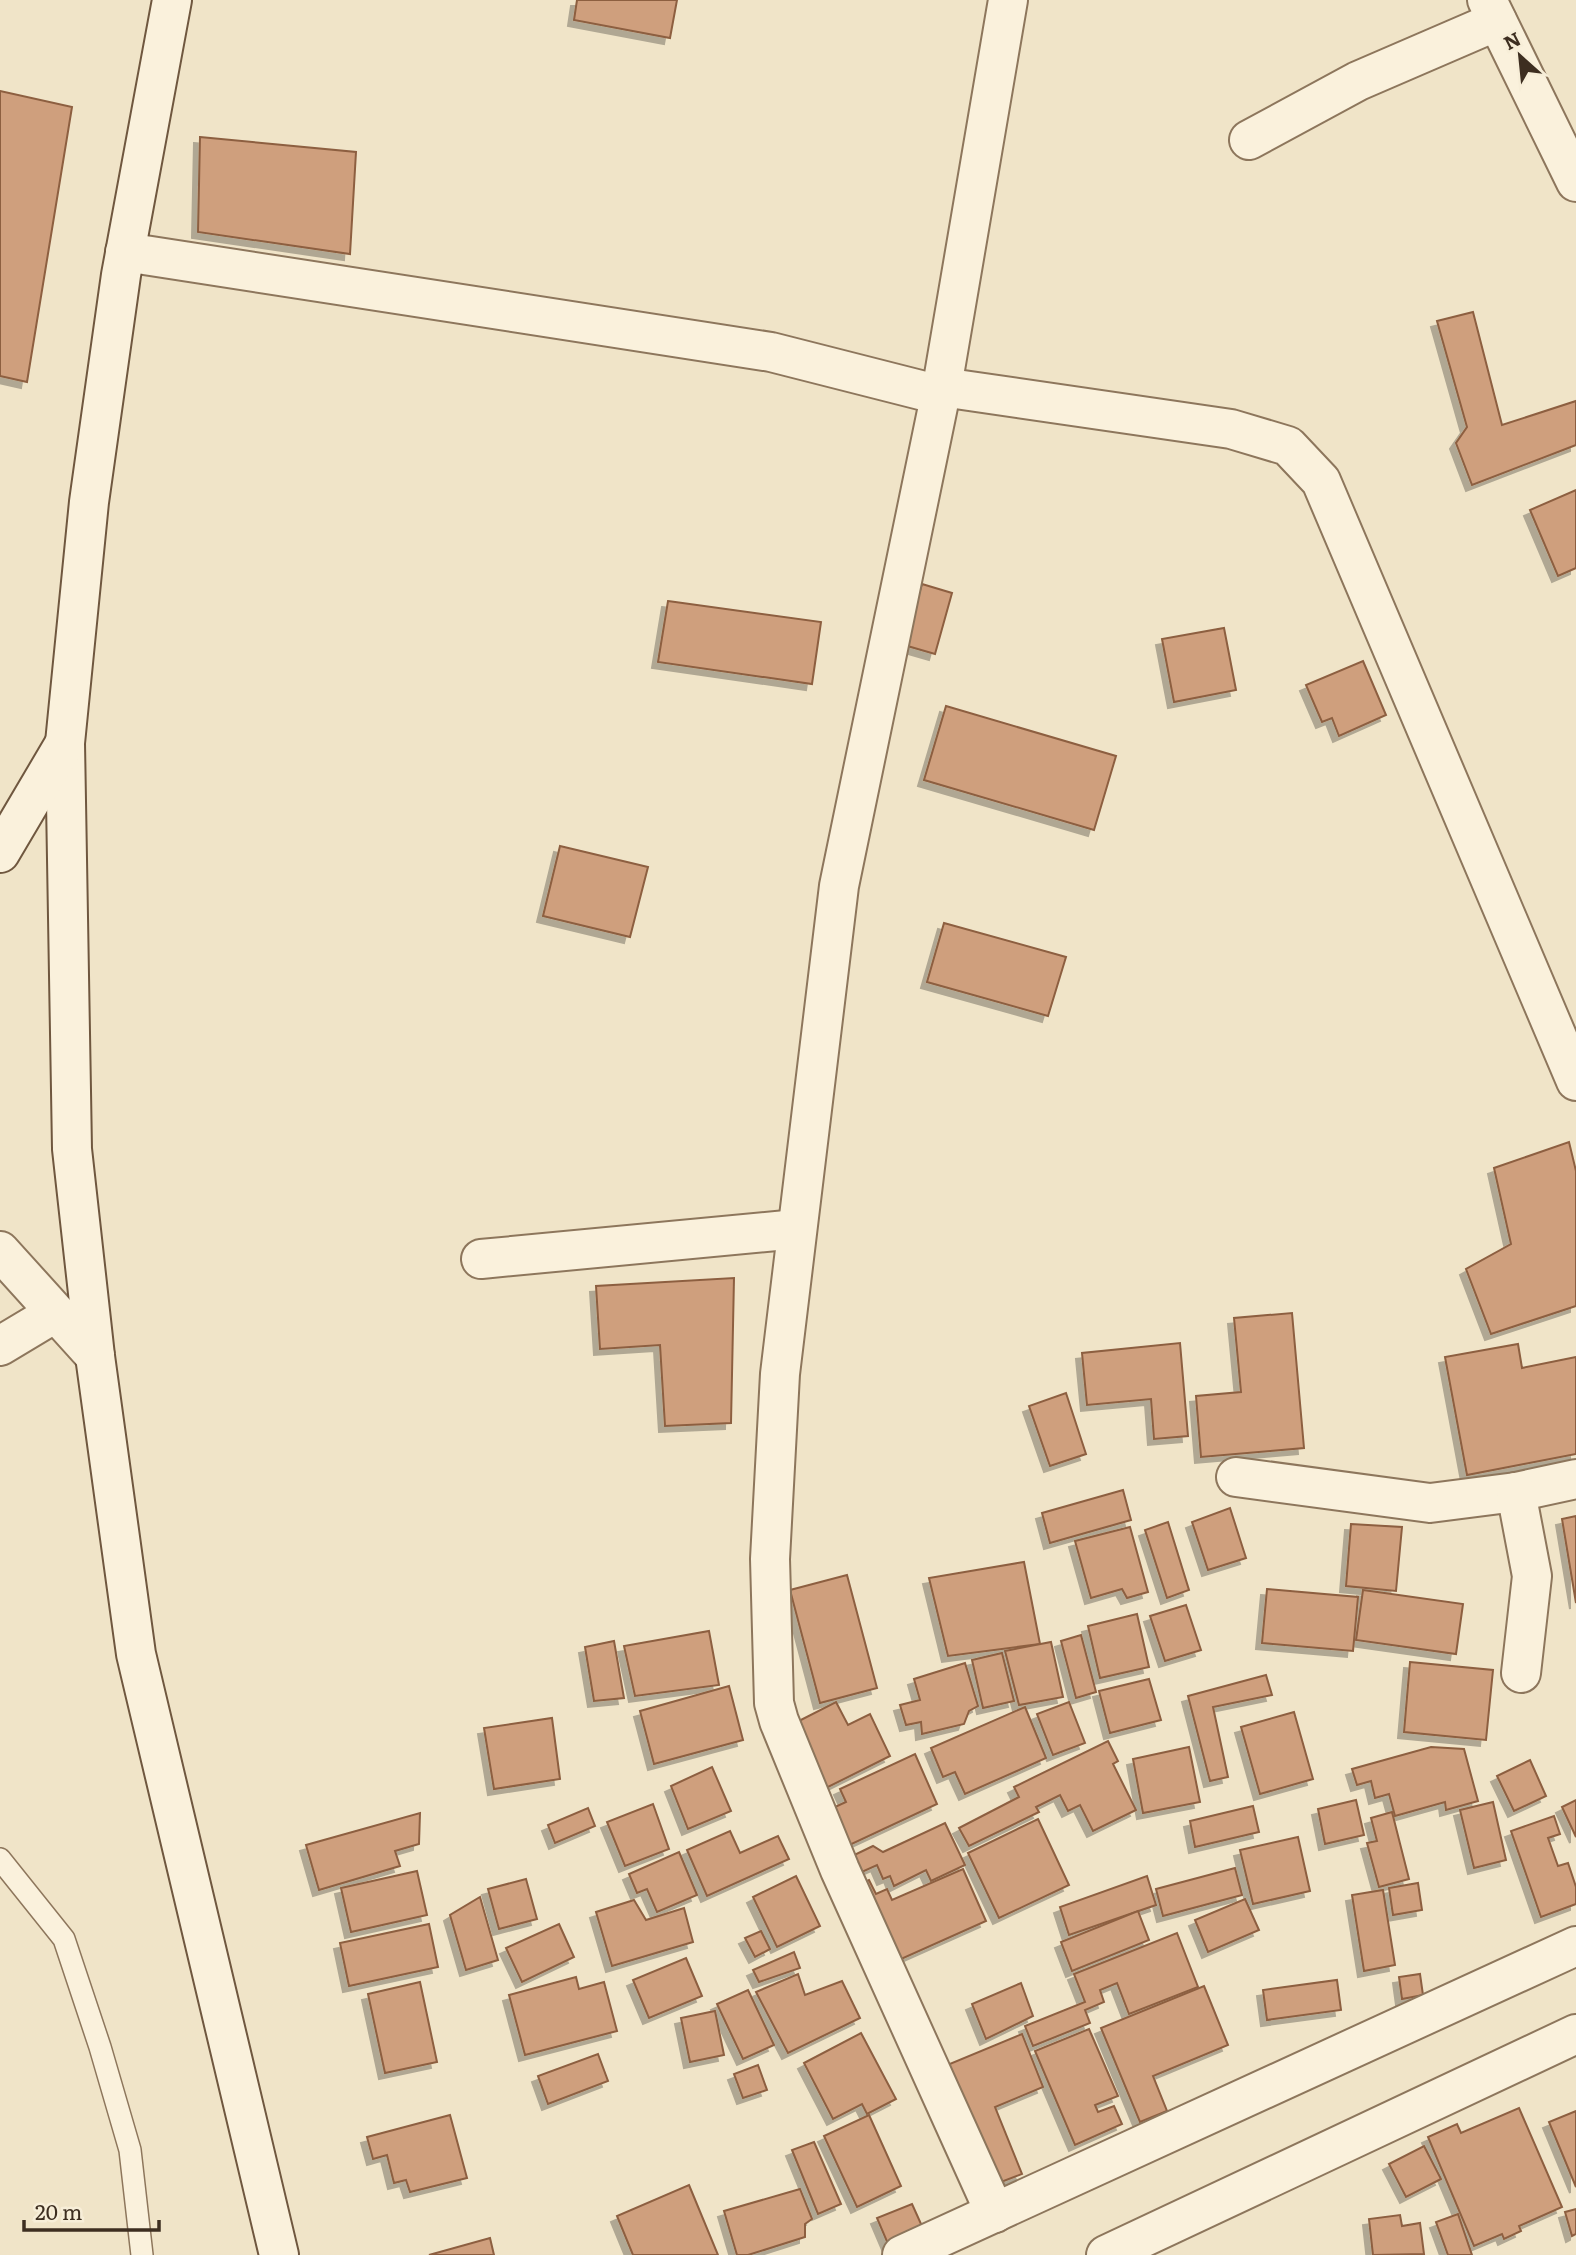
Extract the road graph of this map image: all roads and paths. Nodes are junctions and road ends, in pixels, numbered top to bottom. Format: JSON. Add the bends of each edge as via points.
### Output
{"nodes":[{"id":1,"x":172,"y":0,"type":"edge"},
{"id":2,"x":1008,"y":0,"type":"edge"},
{"id":3,"x":1492,"y":10,"type":"edge"},
{"id":4,"x":1250,"y":140,"type":"dead end"},
{"id":5,"x":1576,"y":182,"type":"edge"},
{"id":6,"x":125,"y":252,"type":"junction"},
{"id":7,"x":941,"y":391,"type":"junction"},
{"id":8,"x":65,"y":743,"type":"junction"},
{"id":9,"x":0,"y":853,"type":"edge"},
{"id":10,"x":1576,"y":1082,"type":"edge"},
{"id":11,"x":797,"y":1230,"type":"junction"},
{"id":12,"x":0,"y":1251,"type":"edge"},
{"id":13,"x":481,"y":1259,"type":"dead end"},
{"id":14,"x":55,"y":1313,"type":"junction"},
{"id":15,"x":0,"y":1346,"type":"edge"},
{"id":16,"x":95,"y":1356,"type":"junction"},
{"id":17,"x":1236,"y":1477,"type":"dead end"},
{"id":18,"x":1576,"y":1479,"type":"edge"},
{"id":19,"x":1517,"y":1492,"type":"junction"},
{"id":20,"x":1521,"y":1672,"type":"dead end"},
{"id":21,"x":0,"y":1859,"type":"edge"},
{"id":22,"x":1576,"y":1946,"type":"edge"},
{"id":23,"x":1576,"y":2034,"type":"edge"},
{"id":24,"x":995,"y":2213,"type":"junction"},
{"id":25,"x":142,"y":2255,"type":"edge"},
{"id":26,"x":279,"y":2255,"type":"edge"},
{"id":27,"x":902,"y":2255,"type":"edge"},
{"id":28,"x":1106,"y":2255,"type":"edge"}],
"edges":[{"from":1,"to":6,"type":"street"},
{"from":2,"to":7,"type":"street"},
{"from":3,"to":4,"type":"street"},
{"from":3,"to":5,"type":"street"},
{"from":6,"to":7,"type":"street","via":[[771,352]]},
{"from":6,"to":8,"type":"street","via":[[89,502]]},
{"from":7,"to":10,"type":"street","via":[[1231,429],[1288,446],[1321,481]]},
{"from":7,"to":11,"type":"street","via":[[839,886]]},
{"from":8,"to":9,"type":"street"},
{"from":8,"to":16,"type":"street","via":[[72,1149]]},
{"from":11,"to":13,"type":"street"},
{"from":11,"to":24,"type":"street","via":[[780,1374],[770,1559],[774,1703],[840,1870]]},
{"from":12,"to":14,"type":"street"},
{"from":14,"to":15,"type":"street"},
{"from":14,"to":16,"type":"street"},
{"from":16,"to":26,"type":"street","via":[[136,1654]]},
{"from":17,"to":19,"type":"street","via":[[1430,1503]]},
{"from":18,"to":19,"type":"street"},
{"from":19,"to":20,"type":"street","via":[[1532,1576]]},
{"from":21,"to":25,"type":"lane","via":[[64,1938],[130,2150]]},
{"from":22,"to":24,"type":"street"},
{"from":23,"to":28,"type":"street"},
{"from":24,"to":27,"type":"street"}]}
